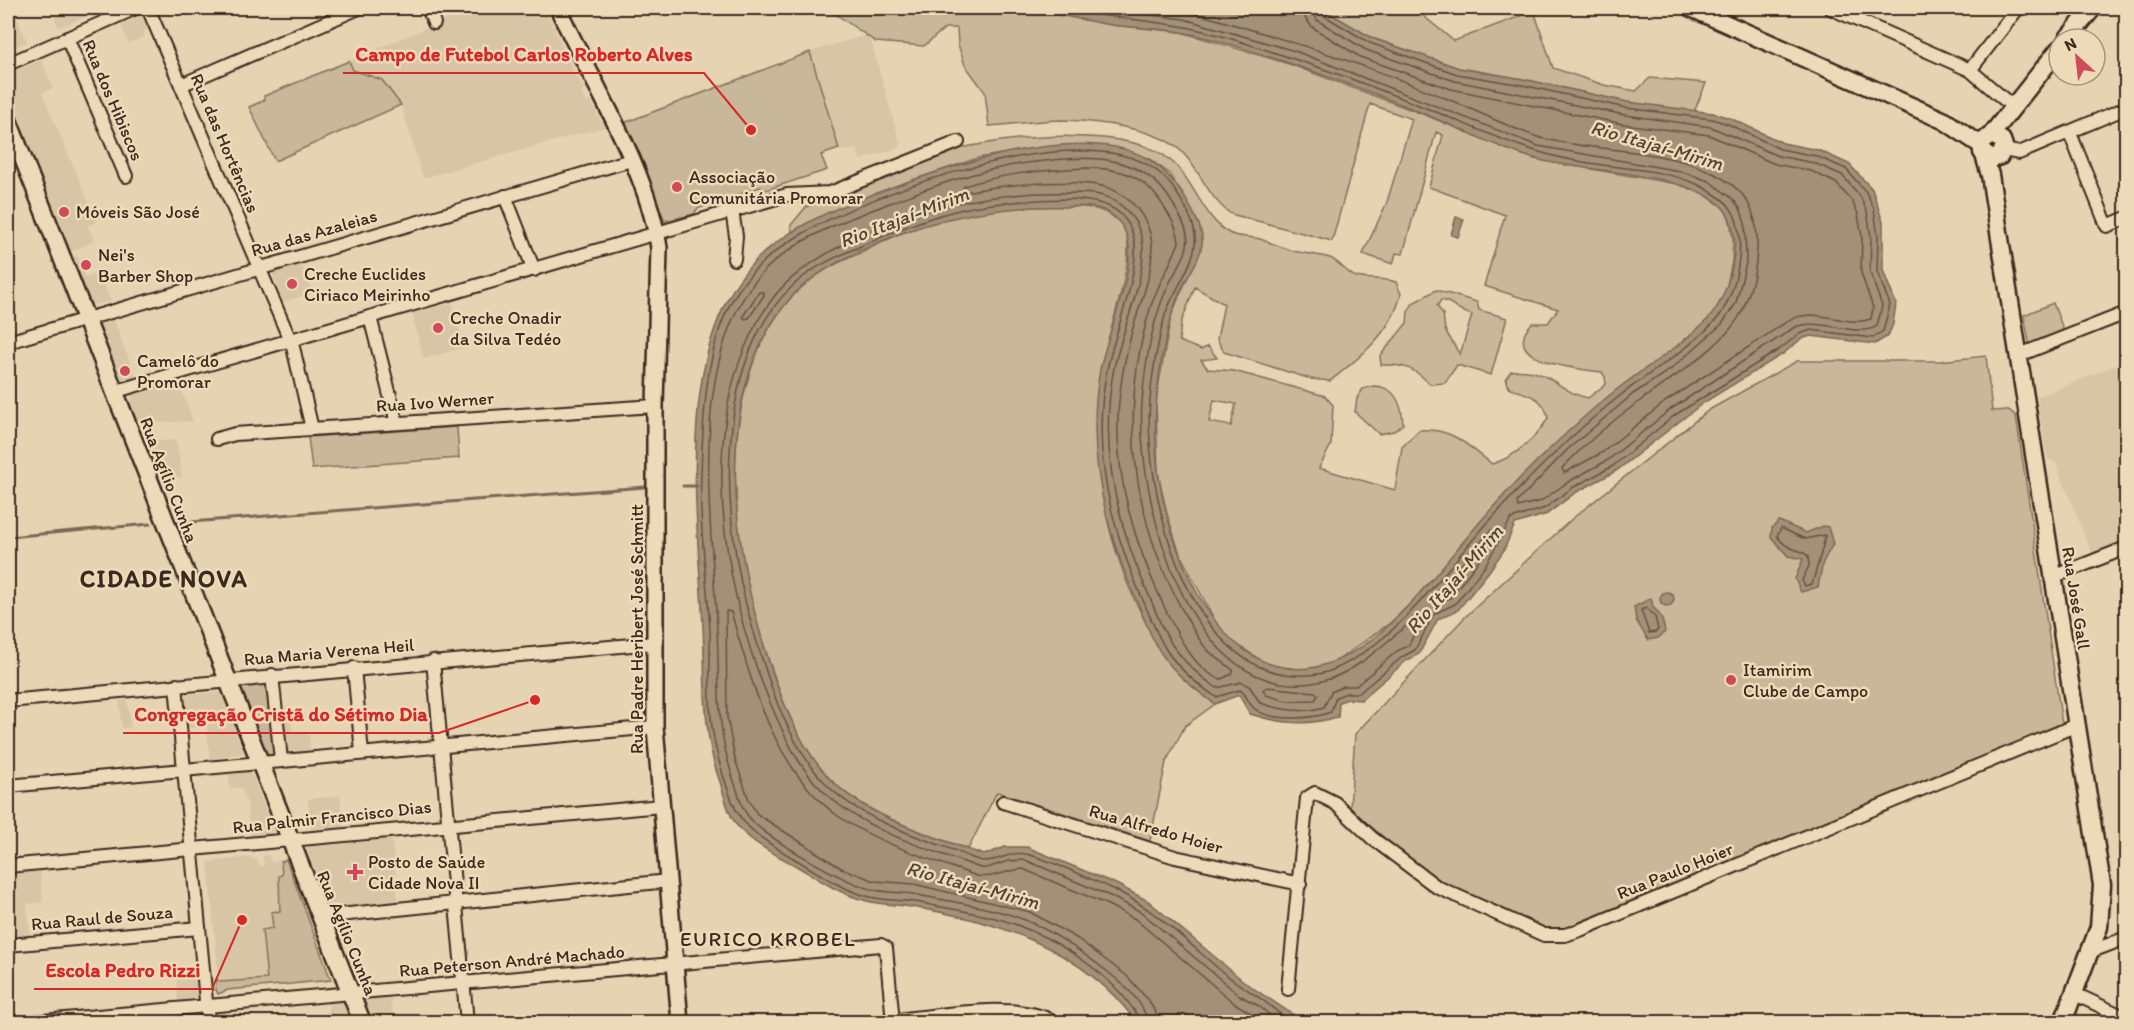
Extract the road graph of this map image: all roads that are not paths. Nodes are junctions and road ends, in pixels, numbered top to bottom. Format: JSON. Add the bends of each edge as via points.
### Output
{"nodes":[{"id":1,"x":136,"y":8,"type":"edge"},
{"id":2,"x":148,"y":8,"type":"edge"},
{"id":3,"x":359,"y":8,"type":"edge"},
{"id":4,"x":428,"y":8,"type":"edge"},
{"id":5,"x":558,"y":8,"type":"edge"},
{"id":6,"x":1691,"y":8,"type":"edge"},
{"id":7,"x":1830,"y":8,"type":"edge"},
{"id":8,"x":2018,"y":8,"type":"edge"},
{"id":9,"x":2093,"y":8,"type":"edge"},
{"id":10,"x":434,"y":23,"type":"dead end"},
{"id":11,"x":2077,"y":27,"type":"edge"},
{"id":12,"x":67,"y":38,"type":"junction"},
{"id":13,"x":8,"y":64,"type":"edge"},
{"id":14,"x":2047,"y":64,"type":"edge"},
{"id":15,"x":1970,"y":70,"type":"junction"},
{"id":16,"x":181,"y":85,"type":"junction"},
{"id":17,"x":2012,"y":106,"type":"junction"},
{"id":18,"x":2127,"y":108,"type":"edge"},
{"id":19,"x":8,"y":120,"type":"edge"},
{"id":20,"x":2070,"y":133,"type":"junction"},
{"id":21,"x":958,"y":142,"type":"dead end"},
{"id":22,"x":1992,"y":146,"type":"junction"},
{"id":23,"x":631,"y":160,"type":"junction"},
{"id":24,"x":126,"y":176,"type":"dead end"},
{"id":25,"x":505,"y":196,"type":"junction"},
{"id":26,"x":732,"y":211,"type":"junction"},
{"id":27,"x":2127,"y":218,"type":"edge"},
{"id":28,"x":657,"y":234,"type":"junction"},
{"id":29,"x":734,"y":259,"type":"dead end"},
{"id":30,"x":259,"y":268,"type":"junction"},
{"id":31,"x":534,"y":270,"type":"junction"},
{"id":32,"x":2127,"y":313,"type":"edge"},
{"id":33,"x":370,"y":317,"type":"junction"},
{"id":34,"x":84,"y":318,"type":"junction"},
{"id":35,"x":290,"y":340,"type":"junction"},
{"id":36,"x":8,"y":342,"type":"edge"},
{"id":37,"x":2017,"y":356,"type":"junction"},
{"id":38,"x":113,"y":392,"type":"junction"},
{"id":39,"x":656,"y":406,"type":"junction"},
{"id":40,"x":397,"y":423,"type":"junction"},
{"id":41,"x":312,"y":429,"type":"junction"},
{"id":42,"x":217,"y":440,"type":"dead end"},
{"id":43,"x":2127,"y":548,"type":"edge"},
{"id":44,"x":2053,"y":577,"type":"junction"},
{"id":45,"x":654,"y":643,"type":"junction"},
{"id":46,"x":433,"y":662,"type":"junction"},
{"id":47,"x":354,"y":668,"type":"junction"},
{"id":48,"x":272,"y":675,"type":"junction"},
{"id":49,"x":227,"y":680,"type":"junction"},
{"id":50,"x":176,"y":685,"type":"junction"},
{"id":51,"x":8,"y":701,"type":"edge"},
{"id":52,"x":2077,"y":725,"type":"junction"},
{"id":53,"x":655,"y":727,"type":"junction"},
{"id":54,"x":441,"y":745,"type":"junction"},
{"id":55,"x":362,"y":753,"type":"junction"},
{"id":56,"x":280,"y":760,"type":"junction"},
{"id":57,"x":259,"y":762,"type":"junction"},
{"id":58,"x":185,"y":770,"type":"junction"},
{"id":59,"x":8,"y":786,"type":"edge"},
{"id":60,"x":1003,"y":802,"type":"dead end"},
{"id":61,"x":661,"y":806,"type":"junction"},
{"id":62,"x":448,"y":823,"type":"junction"},
{"id":63,"x":290,"y":840,"type":"junction"},
{"id":64,"x":192,"y":849,"type":"junction"},
{"id":65,"x":8,"y":866,"type":"edge"},
{"id":66,"x":668,"y":881,"type":"junction"},
{"id":67,"x":1300,"y":884,"type":"junction"},
{"id":68,"x":456,"y":903,"type":"junction"},
{"id":69,"x":320,"y":917,"type":"junction"},
{"id":70,"x":199,"y":928,"type":"junction"},
{"id":71,"x":2127,"y":938,"type":"edge"},
{"id":72,"x":8,"y":945,"type":"edge"},
{"id":73,"x":2092,"y":951,"type":"junction"},
{"id":74,"x":675,"y":964,"type":"junction"},
{"id":75,"x":464,"y":983,"type":"junction"},
{"id":76,"x":1288,"y":989,"type":"dead end"},
{"id":77,"x":350,"y":994,"type":"junction"},
{"id":78,"x":2075,"y":994,"type":"junction"},
{"id":79,"x":207,"y":1007,"type":"junction"},
{"id":80,"x":2127,"y":1018,"type":"edge"},
{"id":81,"x":893,"y":1022,"type":"edge"},
{"id":82,"x":32,"y":1023,"type":"edge"},
{"id":83,"x":208,"y":1023,"type":"edge"},
{"id":84,"x":362,"y":1023,"type":"edge"},
{"id":85,"x":467,"y":1023,"type":"edge"},
{"id":86,"x":680,"y":1023,"type":"edge"},
{"id":87,"x":879,"y":1023,"type":"edge"},
{"id":88,"x":1054,"y":1023,"type":"edge"},
{"id":89,"x":2063,"y":1023,"type":"edge"}],
"edges":[{"from":1,"to":12,"type":"street"},
{"from":2,"to":16,"type":"street","name":"Rua das Hortências"},
{"from":3,"to":16,"type":"street"},
{"from":4,"to":10,"type":"street"},
{"from":5,"to":23,"type":"street","name":"Rua Padre Heribert José Schmitt"},
{"from":6,"to":22,"type":"main road"},
{"from":7,"to":15,"type":"street"},
{"from":8,"to":15,"type":"street"},
{"from":9,"to":11,"type":"main road"},
{"from":12,"to":13,"type":"street"},
{"from":12,"to":24,"type":"street","name":"Rua dos Hibiscos"},
{"from":14,"to":17,"type":"main road"},
{"from":15,"to":17,"type":"street"},
{"from":16,"to":30,"type":"street","name":"Rua das Hortências"},
{"from":17,"to":22,"type":"main road"},
{"from":18,"to":20,"type":"street"},
{"from":19,"to":34,"type":"main road","name":"Rua Agílio Cunha"},
{"from":20,"to":22,"type":"street","via":[[2019,153]]},
{"from":20,"to":27,"type":"street","via":[[2107,226]]},
{"from":21,"to":26,"type":"street","via":[[830,193],[787,195]]},
{"from":22,"to":37,"type":"main road","name":"Rua José Gall","via":[[1990,175]]},
{"from":23,"to":25,"type":"street","name":"Rua das Azaleias"},
{"from":23,"to":28,"type":"street","name":"Rua Padre Heribert José Schmitt"},
{"from":25,"to":30,"type":"street","name":"Rua das Azaleias"},
{"from":25,"to":31,"type":"street"},
{"from":26,"to":28,"type":"street"},
{"from":26,"to":29,"type":"street"},
{"from":28,"to":31,"type":"street"},
{"from":28,"to":39,"type":"street","name":"Rua Padre Heribert José Schmitt"},
{"from":30,"to":34,"type":"street","name":"Rua das Azaleias"},
{"from":30,"to":35,"type":"street","name":"Rua das Hortências"},
{"from":31,"to":33,"type":"street"},
{"from":32,"to":37,"type":"street"},
{"from":33,"to":35,"type":"street"},
{"from":33,"to":40,"type":"street"},
{"from":34,"to":36,"type":"street","name":"Rua das Azaleias"},
{"from":34,"to":38,"type":"main road","name":"Rua Agílio Cunha"},
{"from":35,"to":38,"type":"street"},
{"from":35,"to":41,"type":"street","name":"Rua das Hortências"},
{"from":37,"to":44,"type":"main road","name":"Rua José Gall"},
{"from":38,"to":49,"type":"main road","name":"Rua Agílio Cunha"},
{"from":39,"to":40,"type":"street","name":"Rua Ivo Werner"},
{"from":39,"to":45,"type":"street","name":"Rua Padre Heribert José Schmitt"},
{"from":40,"to":41,"type":"street","name":"Rua Ivo Werner"},
{"from":41,"to":42,"type":"street","name":"Rua Ivo Werner","via":[[235,434]]},
{"from":43,"to":44,"type":"street"},
{"from":44,"to":52,"type":"main road","name":"Rua José Gall"},
{"from":45,"to":46,"type":"street","name":"Rua Maria Verena Heil"},
{"from":45,"to":53,"type":"street","name":"Rua Padre Heribert José Schmitt"},
{"from":46,"to":47,"type":"street","name":"Rua Maria Verena Heil"},
{"from":46,"to":54,"type":"street"},
{"from":47,"to":48,"type":"street","name":"Rua Maria Verena Heil"},
{"from":47,"to":55,"type":"street"},
{"from":48,"to":49,"type":"street","name":"Rua Maria Verena Heil"},
{"from":48,"to":56,"type":"street"},
{"from":49,"to":50,"type":"street","name":"Rua Maria Verena Heil"},
{"from":49,"to":57,"type":"main road","name":"Rua Agílio Cunha"},
{"from":50,"to":51,"type":"street","name":"Rua Maria Verena Heil"},
{"from":50,"to":58,"type":"street"},
{"from":52,"to":67,"type":"street","name":"Rua Paulo Hoier","via":[[1565,935],[1544,935],[1437,887],[1372,838],[1335,803],[1315,793],[1307,798]]},
{"from":52,"to":73,"type":"main road","name":"Rua José Gall","via":[[2102,885],[2099,927]]},
{"from":53,"to":54,"type":"street"},
{"from":53,"to":61,"type":"street","name":"Rua Padre Heribert José Schmitt"},
{"from":54,"to":55,"type":"street"},
{"from":54,"to":62,"type":"street"},
{"from":55,"to":56,"type":"street"},
{"from":56,"to":57,"type":"street"},
{"from":57,"to":58,"type":"street"},
{"from":57,"to":63,"type":"main road","name":"Rua Agílio Cunha"},
{"from":58,"to":59,"type":"street"},
{"from":58,"to":64,"type":"street"},
{"from":60,"to":67,"type":"street","name":"Rua Alfredo Hoier","via":[[1175,857]]},
{"from":61,"to":62,"type":"street","name":"Rua Palmir Francisco Dias"},
{"from":61,"to":66,"type":"street","name":"Rua Padre Heribert José Schmitt"},
{"from":62,"to":63,"type":"street","name":"Rua Palmir Francisco Dias"},
{"from":62,"to":68,"type":"street"},
{"from":63,"to":64,"type":"street","name":"Rua Palmir Francisco Dias"},
{"from":63,"to":69,"type":"main road","name":"Rua Agílio Cunha"},
{"from":64,"to":65,"type":"street","name":"Rua Palmir Francisco Dias"},
{"from":64,"to":70,"type":"street"},
{"from":66,"to":68,"type":"street"},
{"from":66,"to":74,"type":"street","name":"Rua Padre Heribert José Schmitt"},
{"from":67,"to":76,"type":"street"},
{"from":68,"to":69,"type":"street"},
{"from":68,"to":75,"type":"street"},
{"from":69,"to":77,"type":"main road","name":"Rua Agílio Cunha"},
{"from":70,"to":72,"type":"street","name":"Rua Raul de Souza"},
{"from":70,"to":79,"type":"street"},
{"from":71,"to":73,"type":"street"},
{"from":73,"to":78,"type":"main road","name":"Rua José Gall"},
{"from":74,"to":75,"type":"street","name":"Rua Peterson André Machado"},
{"from":74,"to":81,"type":"street","name":"Rua Peterson André Machado","via":[[881,945],[886,948]]},
{"from":74,"to":86,"type":"street","name":"Rua Padre Heribert José Schmitt"},
{"from":75,"to":77,"type":"street","name":"Rua Peterson André Machado"},
{"from":75,"to":85,"type":"street"},
{"from":77,"to":79,"type":"street","name":"Rua Peterson André Machado"},
{"from":77,"to":84,"type":"main road","name":"Rua Agílio Cunha"},
{"from":78,"to":80,"type":"street"},
{"from":78,"to":89,"type":"main road","name":"Rua José Gall"},
{"from":79,"to":82,"type":"street","name":"Rua Peterson André Machado"},
{"from":79,"to":83,"type":"street"},
{"from":81,"to":87,"type":"street"},
{"from":81,"to":88,"type":"street","via":[[1013,1010],[1043,1016]]}]}
